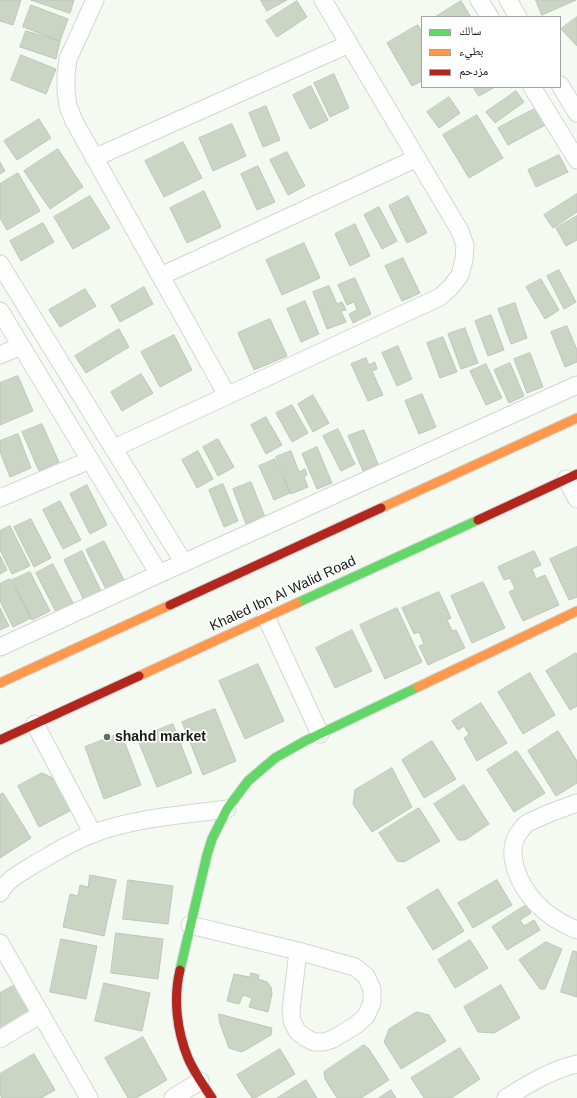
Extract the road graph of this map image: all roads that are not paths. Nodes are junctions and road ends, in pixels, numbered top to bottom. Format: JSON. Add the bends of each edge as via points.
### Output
{"nodes":[{"id":1,"x":95,"y":0,"type":"edge"},
{"id":2,"x":322,"y":0,"type":"edge"},
{"id":3,"x":479,"y":0,"type":"edge"},
{"id":4,"x":508,"y":0,"type":"edge"},
{"id":5,"x":489,"y":16,"type":"edge"},
{"id":6,"x":517,"y":16,"type":"edge"},
{"id":7,"x":349,"y":44,"type":"junction"},
{"id":8,"x":561,"y":87,"type":"edge"},
{"id":9,"x":533,"y":88,"type":"edge"},
{"id":10,"x":577,"y":113,"type":"edge"},
{"id":11,"x":94,"y":158,"type":"junction"},
{"id":12,"x":417,"y":158,"type":"junction"},
{"id":13,"x":577,"y":160,"type":"edge"},
{"id":14,"x":0,"y":264,"type":"edge"},
{"id":15,"x":161,"y":276,"type":"junction"},
{"id":16,"x":0,"y":311,"type":"edge"},
{"id":17,"x":21,"y":346,"type":"junction"},
{"id":18,"x":0,"y":355,"type":"edge"},
{"id":19,"x":577,"y":385,"type":"edge"},
{"id":20,"x":227,"y":395,"type":"junction"},
{"id":21,"x":577,"y":418,"type":"edge"},
{"id":22,"x":114,"y":448,"type":"junction"},
{"id":23,"x":90,"y":460,"type":"junction"},
{"id":24,"x":572,"y":477,"type":"edge"},
{"id":25,"x":0,"y":498,"type":"edge"},
{"id":26,"x":577,"y":499,"type":"edge"},
{"id":27,"x":184,"y":563,"type":"junction"},
{"id":28,"x":159,"y":574,"type":"junction"},
{"id":29,"x":577,"y":611,"type":"edge"},
{"id":30,"x":266,"y":617,"type":"junction"},
{"id":31,"x":0,"y":647,"type":"edge"},
{"id":32,"x":0,"y":683,"type":"edge"},
{"id":33,"x":34,"y":724,"type":"junction"},
{"id":34,"x":320,"y":734,"type":"junction"},
{"id":35,"x":0,"y":737,"type":"edge"},
{"id":36,"x":577,"y":803,"type":"edge"},
{"id":37,"x":227,"y":808,"type":"junction"},
{"id":38,"x":93,"y":834,"type":"junction"},
{"id":39,"x":0,"y":893,"type":"edge"},
{"id":40,"x":190,"y":925,"type":"junction"},
{"id":41,"x":577,"y":930,"type":"edge"},
{"id":42,"x":0,"y":943,"type":"edge"},
{"id":43,"x":298,"y":951,"type":"junction"},
{"id":44,"x":41,"y":1014,"type":"junction"},
{"id":45,"x":0,"y":1039,"type":"edge"},
{"id":46,"x":577,"y":1064,"type":"edge"},
{"id":47,"x":200,"y":1081,"type":"junction"},
{"id":48,"x":89,"y":1098,"type":"edge"},
{"id":49,"x":173,"y":1098,"type":"edge"},
{"id":50,"x":212,"y":1098,"type":"edge"},
{"id":51,"x":506,"y":1098,"type":"edge"}],
"edges":[{"from":1,"to":11,"type":"street","via":[[68,59],[66,75],[68,106]]},
{"from":2,"to":7,"type":"street"},
{"from":3,"to":5,"type":"street"},
{"from":4,"to":6,"type":"street"},
{"from":7,"to":11,"type":"street"},
{"from":7,"to":12,"type":"street"},
{"from":8,"to":10,"type":"street"},
{"from":9,"to":13,"type":"street"},
{"from":11,"to":15,"type":"street"},
{"from":12,"to":15,"type":"street"},
{"from":12,"to":20,"type":"street","via":[[460,231],[464,245],[464,260],[460,274],[451,287],[440,297]]},
{"from":14,"to":22,"type":"street"},
{"from":15,"to":20,"type":"street"},
{"from":16,"to":17,"type":"street"},
{"from":17,"to":18,"type":"street"},
{"from":17,"to":23,"type":"street"},
{"from":19,"to":27,"type":"street"},
{"from":20,"to":22,"type":"street"},
{"from":21,"to":32,"type":"street"},
{"from":22,"to":27,"type":"street"},
{"from":23,"to":25,"type":"street"},
{"from":23,"to":28,"type":"street"},
{"from":24,"to":26,"type":"street"},
{"from":24,"to":30,"type":"street","name":"Khaled Ibn Al Walid Road"},
{"from":27,"to":28,"type":"street"},
{"from":28,"to":31,"type":"street"},
{"from":29,"to":34,"type":"street"},
{"from":30,"to":33,"type":"street","name":"Khaled Ibn Al Walid Road"},
{"from":30,"to":34,"type":"street"},
{"from":33,"to":35,"type":"street","name":"Khaled Ibn Al Walid Road"},
{"from":33,"to":38,"type":"street"},
{"from":34,"to":37,"type":"street","via":[[275,758],[248,781]]},
{"from":36,"to":41,"type":"street","via":[[526,824],[516,837],[512,852],[515,868],[523,886],[536,903],[551,917]]},
{"from":37,"to":38,"type":"street","via":[[131,822]]},
{"from":37,"to":40,"type":"street","via":[[212,839]]},
{"from":38,"to":39,"type":"street","via":[[70,843],[15,876]]},
{"from":40,"to":43,"type":"street"},
{"from":40,"to":47,"type":"street","via":[[177,981],[176,1007],[180,1033],[188,1058]]},
{"from":42,"to":44,"type":"street"},
{"from":43,"to":43,"type":"street","via":[[355,967],[366,976],[372,989],[372,1003],[366,1016],[333,1039],[314,1042],[297,1031],[292,1021]]},
{"from":44,"to":45,"type":"street"},
{"from":44,"to":48,"type":"street"},
{"from":46,"to":51,"type":"street","via":[[536,1079]]},
{"from":47,"to":49,"type":"street"},
{"from":47,"to":50,"type":"street"}]}
